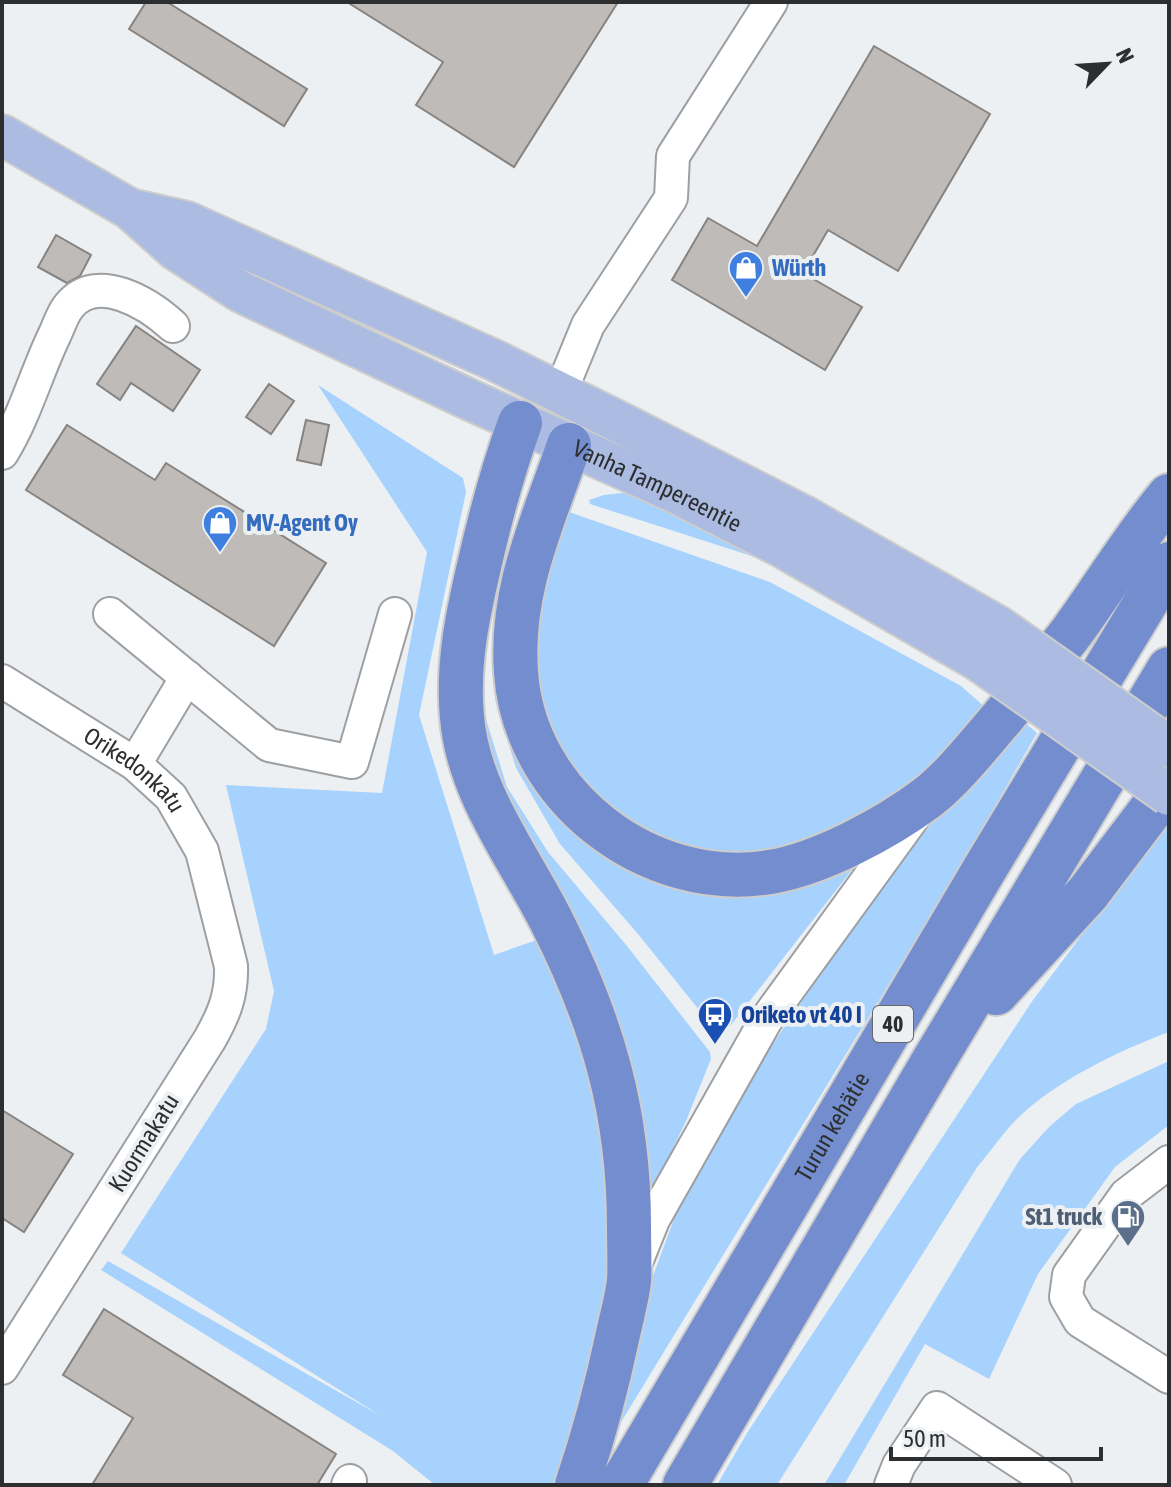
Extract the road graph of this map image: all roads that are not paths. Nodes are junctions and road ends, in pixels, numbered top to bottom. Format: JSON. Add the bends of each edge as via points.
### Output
{"nodes":[{"id":1,"x":771,"y":2,"type":"edge"},
{"id":2,"x":2,"y":135,"type":"edge"},
{"id":3,"x":130,"y":209,"type":"junction"},
{"id":4,"x":173,"y":326,"type":"dead end"},
{"id":5,"x":560,"y":393,"type":"junction"},
{"id":6,"x":520,"y":423,"type":"junction"},
{"id":7,"x":569,"y":445,"type":"junction"},
{"id":8,"x":2,"y":453,"type":"edge"},
{"id":9,"x":1169,"y":496,"type":"edge"},
{"id":10,"x":1169,"y":564,"type":"edge"},
{"id":11,"x":110,"y":614,"type":"dead end"},
{"id":12,"x":395,"y":614,"type":"dead end"},
{"id":13,"x":1169,"y":669,"type":"edge"},
{"id":14,"x":187,"y":677,"type":"junction"},
{"id":15,"x":2,"y":681,"type":"edge"},
{"id":16,"x":1169,"y":747,"type":"edge"},
{"id":17,"x":135,"y":764,"type":"junction"},
{"id":18,"x":1169,"y":786,"type":"edge"},
{"id":19,"x":1169,"y":795,"type":"edge"},
{"id":20,"x":929,"y":797,"type":"junction"},
{"id":21,"x":215,"y":903,"type":"joint"},
{"id":22,"x":933,"y":1062,"type":"junction"},
{"id":23,"x":1169,"y":1162,"type":"edge"},
{"id":24,"x":629,"y":1281,"type":"junction"},
{"id":25,"x":2,"y":1368,"type":"edge"},
{"id":26,"x":1169,"y":1377,"type":"edge"},
{"id":27,"x":577,"y":1485,"type":"edge"},
{"id":28,"x":621,"y":1485,"type":"edge"},
{"id":29,"x":685,"y":1485,"type":"edge"},
{"id":30,"x":891,"y":1485,"type":"edge"},
{"id":31,"x":1055,"y":1485,"type":"edge"}],
"edges":[{"from":1,"to":5,"type":"street","via":[[673,156],[671,198],[588,325]]},
{"from":2,"to":3,"type":"main road","name":"Vanha Tampereentie"},
{"from":3,"to":5,"type":"main road","name":"Vanha Tampereentie","via":[[187,222]]},
{"from":3,"to":6,"type":"main road","name":"Vanha Tampereentie","via":[[176,250],[241,292]]},
{"from":4,"to":8,"type":"street","via":[[154,309],[117,292],[94,291],[69,305]]},
{"from":5,"to":6,"type":"main road"},
{"from":5,"to":7,"type":"main road"},
{"from":5,"to":16,"type":"main road","name":"Vanha Tampereentie","bridge":true,"via":[[802,515],[999,627]]},
{"from":6,"to":7,"type":"main road","name":"Vanha Tampereentie"},
{"from":6,"to":24,"type":"highway","via":[[500,478],[466,624],[460,671],[462,719],[487,803],[571,961],[607,1054],[629,1191]]},
{"from":7,"to":19,"type":"main road","name":"Vanha Tampereentie","bridge":true,"via":[[782,547],[979,661]]},
{"from":7,"to":20,"type":"highway","via":[[530,550],[515,649],[529,735],[579,810],[608,834],[669,865],[737,875],[771,872],[829,854]]},
{"from":9,"to":20,"type":"highway","via":[[1070,635]]},
{"from":10,"to":28,"type":"highway","name":"Turun kehätie","number":"40"},
{"from":11,"to":14,"type":"street"},
{"from":12,"to":14,"type":"street","via":[[352,762],[269,745]]},
{"from":13,"to":22,"type":"highway","number":"40"},
{"from":14,"to":17,"type":"street"},
{"from":15,"to":17,"type":"street","name":"Orikedonkatu"},
{"from":17,"to":21,"type":"street","name":"Orikedonkatu","via":[[171,797],[190,827]]},
{"from":18,"to":22,"type":"highway","via":[[1088,893]]},
{"from":20,"to":24,"type":"street","via":[[766,1020],[653,1220]]},
{"from":21,"to":25,"type":"street","name":"Kuormakatu","via":[[231,966],[222,1017]]},
{"from":22,"to":29,"type":"highway","number":"40"},
{"from":23,"to":26,"type":"street","via":[[1126,1195],[1069,1275],[1066,1297],[1080,1321]]},
{"from":24,"to":27,"type":"highway","via":[[607,1386]]},
{"from":30,"to":31,"type":"street","via":[[937,1408]]}]}
